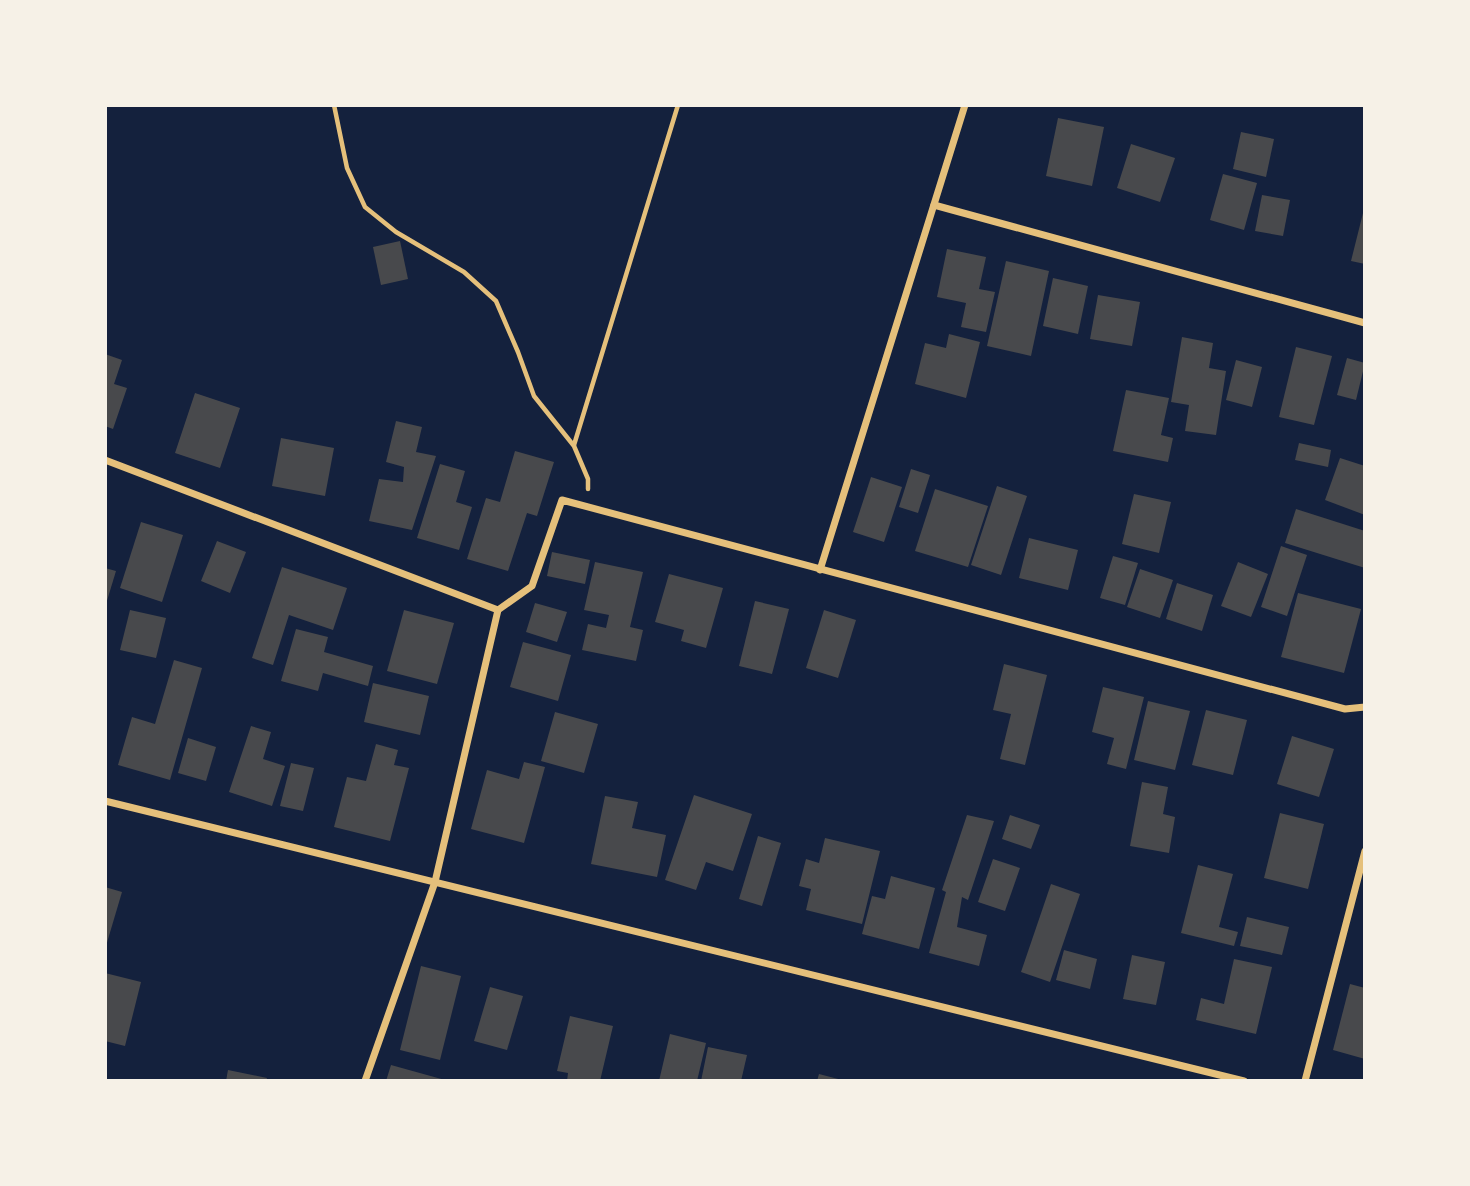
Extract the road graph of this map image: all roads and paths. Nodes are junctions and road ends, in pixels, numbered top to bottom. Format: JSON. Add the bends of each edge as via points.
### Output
{"nodes":[{"id":1,"x":334,"y":105,"type":"edge"},
{"id":2,"x":678,"y":105,"type":"edge"},
{"id":3,"x":965,"y":105,"type":"edge"},
{"id":4,"x":934,"y":205,"type":"junction"},
{"id":5,"x":1365,"y":323,"type":"edge"},
{"id":6,"x":574,"y":446,"type":"junction"},
{"id":7,"x":105,"y":460,"type":"edge"},
{"id":8,"x":588,"y":507,"type":"junction"},
{"id":9,"x":820,"y":570,"type":"junction"},
{"id":10,"x":498,"y":610,"type":"junction"},
{"id":11,"x":1365,"y":707,"type":"edge"},
{"id":12,"x":105,"y":801,"type":"edge"},
{"id":13,"x":1365,"y":851,"type":"edge"},
{"id":14,"x":435,"y":882,"type":"junction"},
{"id":15,"x":365,"y":1081,"type":"edge"},
{"id":16,"x":1244,"y":1081,"type":"edge"},
{"id":17,"x":1305,"y":1081,"type":"edge"}],
"edges":[{"from":1,"to":6,"type":"path","via":[[347,168],[365,207],[464,272],[496,301],[534,396]]},
{"from":2,"to":6,"type":"path"},
{"from":3,"to":4,"type":"street"},
{"from":4,"to":5,"type":"street"},
{"from":4,"to":9,"type":"street"},
{"from":6,"to":8,"type":"path","via":[[588,479]]},
{"from":7,"to":10,"type":"street"},
{"from":8,"to":9,"type":"street"},
{"from":8,"to":10,"type":"street","via":[[562,500],[532,586]]},
{"from":9,"to":11,"type":"street","via":[[1345,709]]},
{"from":10,"to":14,"type":"street"},
{"from":12,"to":14,"type":"street"},
{"from":13,"to":17,"type":"street"},
{"from":14,"to":15,"type":"street"},
{"from":14,"to":16,"type":"street"}]}
